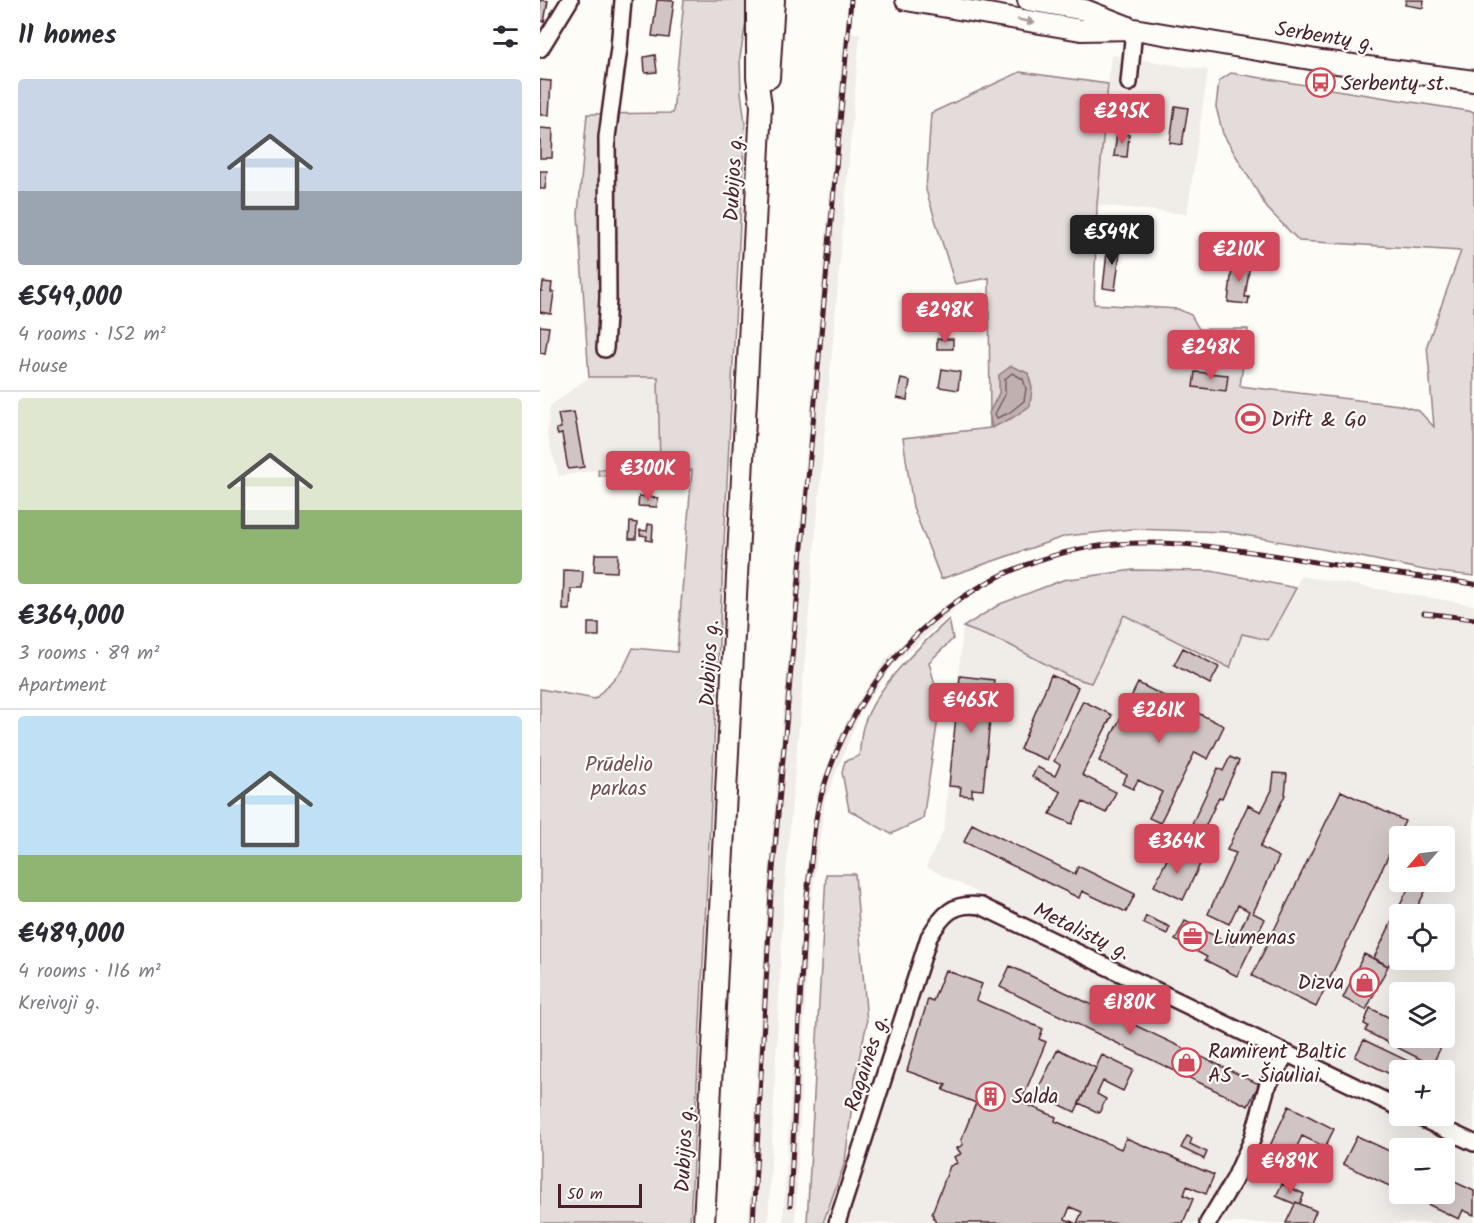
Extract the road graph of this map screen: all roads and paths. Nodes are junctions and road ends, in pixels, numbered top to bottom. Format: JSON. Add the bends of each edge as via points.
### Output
{"nodes":[{"id":1,"x":570,"y":0,"type":"edge"},
{"id":2,"x":623,"y":0,"type":"edge"},
{"id":3,"x":757,"y":0,"type":"edge"},
{"id":4,"x":774,"y":0,"type":"edge"},
{"id":5,"x":906,"y":0,"type":"edge"},
{"id":6,"x":1029,"y":0,"type":"edge"},
{"id":7,"x":1134,"y":29,"type":"junction"},
{"id":8,"x":540,"y":48,"type":"edge"},
{"id":9,"x":1474,"y":81,"type":"edge"},
{"id":10,"x":1129,"y":83,"type":"dead end"},
{"id":11,"x":761,"y":106,"type":"junction"},
{"id":12,"x":605,"y":349,"type":"dead end"},
{"id":13,"x":940,"y":919,"type":"joint"},
{"id":14,"x":1286,"y":1054,"type":"junction"},
{"id":15,"x":1389,"y":1103,"type":"edge"},
{"id":16,"x":1437,"y":1126,"type":"edge"},
{"id":17,"x":1474,"y":1143,"type":"edge"},
{"id":18,"x":704,"y":1223,"type":"edge"},
{"id":19,"x":837,"y":1223,"type":"edge"},
{"id":20,"x":1208,"y":1223,"type":"edge"}],
"edges":[{"from":1,"to":8,"type":"street"},
{"from":2,"to":12,"type":"street","via":[[607,137]]},
{"from":3,"to":11,"type":"main road","name":"Dubijos g."},
{"from":4,"to":11,"type":"main road","name":"Dubijos g.","via":[[768,80]]},
{"from":5,"to":7,"type":"main road","name":"Serbentų g.","one_way":true,"via":[[1081,30]]},
{"from":6,"to":7,"type":"main road","name":"Serbentų g.","via":[[1084,10]]},
{"from":7,"to":9,"type":"main road","name":"Serbentų g.","via":[[1322,61]]},
{"from":7,"to":10,"type":"street"},
{"from":11,"to":18,"type":"main road","name":"Dubijos g."},
{"from":13,"to":14,"type":"street","name":"Metalistų g.","via":[[963,905],[981,906]]},
{"from":13,"to":19,"type":"street","name":"Ragainės g.","via":[[929,937]]},
{"from":14,"to":15,"type":"street","name":"Metalistų g."},
{"from":14,"to":20,"type":"street","via":[[1268,1087],[1252,1140],[1234,1180]]},
{"from":16,"to":17,"type":"street"}]}
